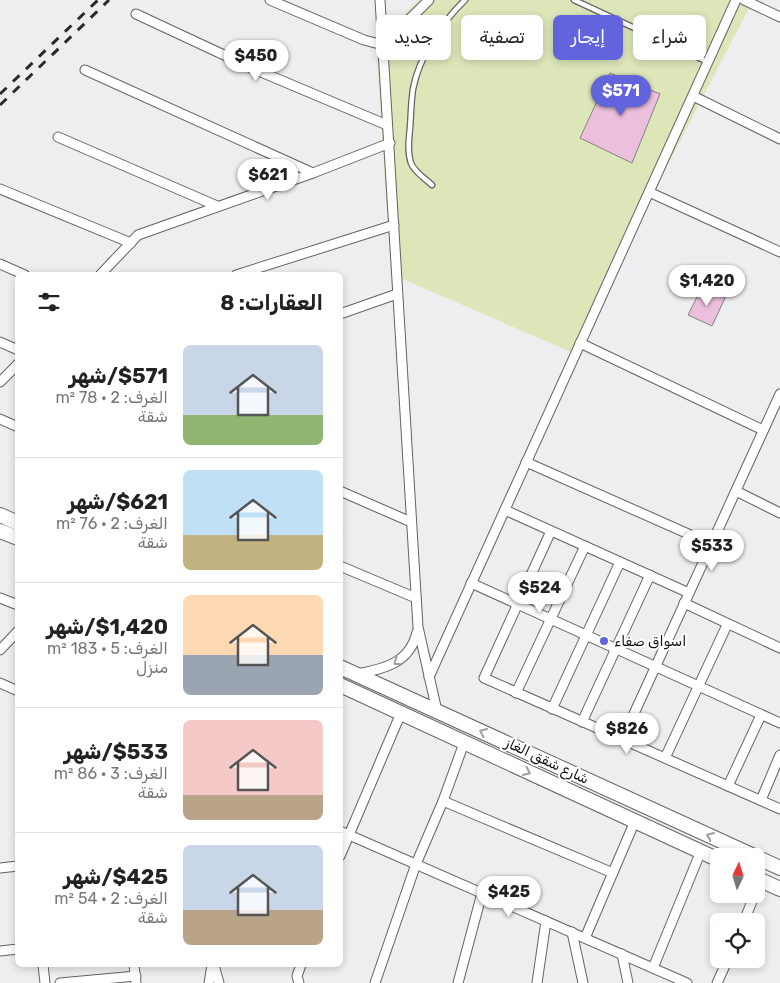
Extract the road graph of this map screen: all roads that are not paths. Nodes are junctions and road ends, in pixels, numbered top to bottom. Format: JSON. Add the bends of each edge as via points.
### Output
{"nodes":[{"id":1,"x":270,"y":0,"type":"edge"},
{"id":2,"x":380,"y":0,"type":"edge"},
{"id":3,"x":429,"y":0,"type":"edge"},
{"id":4,"x":466,"y":0,"type":"edge"},
{"id":5,"x":574,"y":0,"type":"edge"},
{"id":6,"x":736,"y":0,"type":"edge"},
{"id":7,"x":744,"y":0,"type":"edge"},
{"id":8,"x":136,"y":14,"type":"dead end"},
{"id":9,"x":381,"y":15,"type":"edge"},
{"id":10,"x":414,"y":15,"type":"edge"},
{"id":11,"x":780,"y":17,"type":"edge"},
{"id":12,"x":376,"y":43,"type":"edge"},
{"id":13,"x":384,"y":60,"type":"edge"},
{"id":14,"x":708,"y":62,"type":"junction"},
{"id":15,"x":85,"y":70,"type":"dead end"},
{"id":16,"x":693,"y":96,"type":"junction"},
{"id":17,"x":387,"y":125,"type":"junction"},
{"id":18,"x":58,"y":137,"type":"dead end"},
{"id":19,"x":780,"y":139,"type":"edge"},
{"id":20,"x":390,"y":143,"type":"junction"},
{"id":21,"x":313,"y":173,"type":"junction"},
{"id":22,"x":432,"y":185,"type":"dead end"},
{"id":23,"x":0,"y":189,"type":"edge"},
{"id":24,"x":649,"y":192,"type":"junction"},
{"id":25,"x":217,"y":206,"type":"junction"},
{"id":26,"x":394,"y":225,"type":"junction"},
{"id":27,"x":131,"y":243,"type":"junction"},
{"id":28,"x":780,"y":252,"type":"edge"},
{"id":29,"x":0,"y":264,"type":"edge"},
{"id":30,"x":18,"y":272,"type":"edge"},
{"id":31,"x":103,"y":272,"type":"edge"},
{"id":32,"x":245,"y":272,"type":"edge"},
{"id":33,"x":397,"y":294,"type":"junction"},
{"id":34,"x":343,"y":313,"type":"edge"},
{"id":35,"x":0,"y":342,"type":"edge"},
{"id":36,"x":580,"y":344,"type":"junction"},
{"id":37,"x":15,"y":349,"type":"edge"},
{"id":38,"x":15,"y":367,"type":"edge"},
{"id":39,"x":0,"y":382,"type":"edge"},
{"id":40,"x":780,"y":394,"type":"edge"},
{"id":41,"x":0,"y":419,"type":"edge"},
{"id":42,"x":15,"y":426,"type":"edge"},
{"id":43,"x":763,"y":430,"type":"junction"},
{"id":44,"x":526,"y":462,"type":"junction"},
{"id":45,"x":736,"y":491,"type":"junction"},
{"id":46,"x":343,"y":492,"type":"edge"},
{"id":47,"x":505,"y":510,"type":"junction"},
{"id":48,"x":780,"y":513,"type":"edge"},
{"id":49,"x":0,"y":515,"type":"edge"},
{"id":50,"x":15,"y":522,"type":"edge"},
{"id":51,"x":412,"y":522,"type":"junction"},
{"id":52,"x":0,"y":530,"type":"edge"},
{"id":53,"x":551,"y":531,"type":"junction"},
{"id":54,"x":15,"y":537,"type":"edge"},
{"id":55,"x":711,"y":544,"type":"junction"},
{"id":56,"x":585,"y":546,"type":"junction"},
{"id":57,"x":620,"y":562,"type":"junction"},
{"id":58,"x":343,"y":567,"type":"edge"},
{"id":59,"x":650,"y":575,"type":"junction"},
{"id":60,"x":471,"y":583,"type":"junction"},
{"id":61,"x":689,"y":593,"type":"junction"},
{"id":62,"x":0,"y":598,"type":"edge"},
{"id":63,"x":416,"y":598,"type":"junction"},
{"id":64,"x":684,"y":603,"type":"junction"},
{"id":65,"x":15,"y":604,"type":"edge"},
{"id":66,"x":519,"y":605,"type":"junction"},
{"id":67,"x":551,"y":619,"type":"junction"},
{"id":68,"x":727,"y":625,"type":"junction"},
{"id":69,"x":418,"y":627,"type":"junction"},
{"id":70,"x":15,"y":634,"type":"edge"},
{"id":71,"x":586,"y":635,"type":"junction"},
{"id":72,"x":780,"y":648,"type":"edge"},
{"id":73,"x":616,"y":649,"type":"junction"},
{"id":74,"x":0,"y":650,"type":"edge"},
{"id":75,"x":343,"y":667,"type":"edge"},
{"id":76,"x":655,"y":667,"type":"junction"},
{"id":77,"x":357,"y":674,"type":"junction"},
{"id":78,"x":428,"y":678,"type":"junction"},
{"id":79,"x":0,"y":683,"type":"edge"},
{"id":80,"x":343,"y":687,"type":"edge"},
{"id":81,"x":699,"y":687,"type":"junction"},
{"id":82,"x":15,"y":690,"type":"edge"},
{"id":83,"x":516,"y":693,"type":"junction"},
{"id":84,"x":552,"y":709,"type":"junction"},
{"id":85,"x":438,"y":711,"type":"junction"},
{"id":86,"x":401,"y":713,"type":"junction"},
{"id":87,"x":761,"y":715,"type":"junction"},
{"id":88,"x":582,"y":722,"type":"junction"},
{"id":89,"x":780,"y":724,"type":"edge"},
{"id":90,"x":622,"y":740,"type":"junction"},
{"id":91,"x":464,"y":743,"type":"junction"},
{"id":92,"x":780,"y":755,"type":"edge"},
{"id":93,"x":665,"y":758,"type":"junction"},
{"id":94,"x":728,"y":786,"type":"junction"},
{"id":95,"x":761,"y":800,"type":"junction"},
{"id":96,"x":443,"y":801,"type":"junction"},
{"id":97,"x":780,"y":808,"type":"edge"},
{"id":98,"x":635,"y":821,"type":"junction"},
{"id":99,"x":344,"y":833,"type":"edge"},
{"id":100,"x":735,"y":848,"type":"edge"},
{"id":101,"x":701,"y":851,"type":"junction"},
{"id":102,"x":710,"y":856,"type":"edge"},
{"id":103,"x":765,"y":861,"type":"edge"},
{"id":104,"x":416,"y":864,"type":"junction"},
{"id":105,"x":15,"y":866,"type":"edge"},
{"id":106,"x":0,"y":868,"type":"edge"},
{"id":107,"x":780,"y":868,"type":"edge"},
{"id":108,"x":613,"y":873,"type":"junction"},
{"id":109,"x":765,"y":887,"type":"edge"},
{"id":110,"x":780,"y":889,"type":"edge"},
{"id":111,"x":482,"y":893,"type":"junction"},
{"id":112,"x":546,"y":921,"type":"junction"},
{"id":113,"x":572,"y":932,"type":"junction"},
{"id":114,"x":585,"y":938,"type":"junction"},
{"id":115,"x":15,"y":949,"type":"edge"},
{"id":116,"x":0,"y":951,"type":"edge"},
{"id":117,"x":622,"y":954,"type":"junction"},
{"id":118,"x":43,"y":967,"type":"edge"},
{"id":119,"x":213,"y":967,"type":"edge"},
{"id":120,"x":214,"y":967,"type":"edge"},
{"id":121,"x":300,"y":967,"type":"edge"},
{"id":122,"x":653,"y":968,"type":"junction"},
{"id":123,"x":724,"y":968,"type":"edge"},
{"id":124,"x":136,"y":979,"type":"edge"},
{"id":125,"x":45,"y":983,"type":"edge"},
{"id":126,"x":60,"y":983,"type":"edge"},
{"id":127,"x":209,"y":983,"type":"edge"},
{"id":128,"x":219,"y":983,"type":"edge"},
{"id":129,"x":299,"y":983,"type":"edge"},
{"id":130,"x":375,"y":983,"type":"edge"},
{"id":131,"x":458,"y":983,"type":"edge"},
{"id":132,"x":537,"y":983,"type":"edge"},
{"id":133,"x":583,"y":983,"type":"edge"},
{"id":134,"x":628,"y":983,"type":"edge"},
{"id":135,"x":687,"y":983,"type":"edge"},
{"id":136,"x":717,"y":983,"type":"edge"}],
"edges":[{"from":1,"to":12,"type":"street"},
{"from":2,"to":9,"type":"street"},
{"from":3,"to":10,"type":"street"},
{"from":4,"to":22,"type":"lane","via":[[444,25],[413,89],[410,162]]},
{"from":5,"to":14,"type":"lane"},
{"from":6,"to":14,"type":"street"},
{"from":7,"to":11,"type":"street"},
{"from":8,"to":17,"type":"street","via":[[254,69]]},
{"from":13,"to":17,"type":"street"},
{"from":14,"to":16,"type":"street"},
{"from":15,"to":21,"type":"street"},
{"from":16,"to":19,"type":"street"},
{"from":16,"to":24,"type":"street"},
{"from":17,"to":20,"type":"street"},
{"from":18,"to":25,"type":"street"},
{"from":20,"to":21,"type":"street"},
{"from":20,"to":26,"type":"street"},
{"from":21,"to":25,"type":"street"},
{"from":23,"to":27,"type":"street"},
{"from":24,"to":28,"type":"street"},
{"from":24,"to":36,"type":"street"},
{"from":25,"to":27,"type":"street","via":[[138,235]]},
{"from":26,"to":32,"type":"street"},
{"from":26,"to":33,"type":"street"},
{"from":27,"to":31,"type":"street"},
{"from":29,"to":30,"type":"street"},
{"from":33,"to":34,"type":"street"},
{"from":33,"to":51,"type":"street"},
{"from":35,"to":37,"type":"street"},
{"from":36,"to":43,"type":"street"},
{"from":36,"to":44,"type":"street"},
{"from":38,"to":39,"type":"street"},
{"from":40,"to":43,"type":"street"},
{"from":41,"to":42,"type":"street"},
{"from":43,"to":45,"type":"street"},
{"from":44,"to":47,"type":"street"},
{"from":44,"to":55,"type":"street"},
{"from":45,"to":48,"type":"street"},
{"from":45,"to":55,"type":"street"},
{"from":46,"to":51,"type":"street"},
{"from":47,"to":53,"type":"street"},
{"from":47,"to":60,"type":"street"},
{"from":49,"to":50,"type":"main road"},
{"from":51,"to":63,"type":"street"},
{"from":52,"to":54,"type":"main road"},
{"from":53,"to":56,"type":"street"},
{"from":53,"to":66,"type":"street"},
{"from":55,"to":61,"type":"street"},
{"from":56,"to":57,"type":"street"},
{"from":56,"to":67,"type":"street"},
{"from":57,"to":59,"type":"street"},
{"from":57,"to":71,"type":"street"},
{"from":58,"to":63,"type":"street"},
{"from":59,"to":61,"type":"street"},
{"from":59,"to":73,"type":"street"},
{"from":60,"to":66,"type":"street"},
{"from":60,"to":78,"type":"street"},
{"from":61,"to":64,"type":"street"},
{"from":62,"to":65,"type":"street"},
{"from":63,"to":69,"type":"street"},
{"from":64,"to":68,"type":"street"},
{"from":64,"to":76,"type":"street"},
{"from":66,"to":67,"type":"street"},
{"from":66,"to":83,"type":"street","via":[[484,678]]},
{"from":67,"to":71,"type":"street"},
{"from":67,"to":83,"type":"street"},
{"from":68,"to":72,"type":"street"},
{"from":68,"to":81,"type":"street"},
{"from":69,"to":77,"type":"street","one_way":true,"via":[[411,648],[401,659],[383,669]]},
{"from":69,"to":78,"type":"street"},
{"from":70,"to":74,"type":"street"},
{"from":71,"to":73,"type":"street"},
{"from":71,"to":84,"type":"street"},
{"from":73,"to":76,"type":"street"},
{"from":73,"to":88,"type":"street"},
{"from":75,"to":77,"type":"main road","name":"شارع شقق الغاز"},
{"from":76,"to":81,"type":"street"},
{"from":76,"to":90,"type":"street"},
{"from":77,"to":85,"type":"main road","name":"شارع شقق الغاز"},
{"from":78,"to":85,"type":"street"},
{"from":79,"to":82,"type":"street"},
{"from":80,"to":86,"type":"main road","name":"شارع شقق الغاز"},
{"from":81,"to":87,"type":"street"},
{"from":81,"to":93,"type":"street"},
{"from":83,"to":84,"type":"street"},
{"from":84,"to":88,"type":"street"},
{"from":100,"to":85,"type":"main road","name":"شارع شقق الغاز","one_way":true},
{"from":86,"to":91,"type":"main road","name":"شارع شقق الغاز"},
{"from":86,"to":99,"type":"street"},
{"from":87,"to":89,"type":"street"},
{"from":87,"to":94,"type":"street"},
{"from":88,"to":90,"type":"street"},
{"from":90,"to":93,"type":"street"},
{"from":91,"to":96,"type":"street"},
{"from":91,"to":98,"type":"main road","name":"شارع شقق الغاز","one_way":true},
{"from":92,"to":95,"type":"street"},
{"from":93,"to":94,"type":"street"},
{"from":94,"to":95,"type":"street"},
{"from":95,"to":97,"type":"street"},
{"from":96,"to":104,"type":"street"},
{"from":96,"to":108,"type":"street"},
{"from":98,"to":101,"type":"main road","name":"شارع شقق الغاز"},
{"from":98,"to":108,"type":"street"},
{"from":99,"to":104,"type":"street"},
{"from":101,"to":102,"type":"main road","name":"شارع شقق الغاز"},
{"from":101,"to":122,"type":"street"},
{"from":103,"to":107,"type":"main road","name":"شارع شقق الغاز"},
{"from":104,"to":111,"type":"street"},
{"from":104,"to":130,"type":"street"},
{"from":105,"to":106,"type":"street"},
{"from":108,"to":114,"type":"street"},
{"from":109,"to":110,"type":"main road"},
{"from":111,"to":112,"type":"street"},
{"from":111,"to":131,"type":"street"},
{"from":112,"to":113,"type":"street"},
{"from":112,"to":132,"type":"street"},
{"from":113,"to":114,"type":"street"},
{"from":113,"to":133,"type":"street"},
{"from":114,"to":117,"type":"street"},
{"from":115,"to":116,"type":"street"},
{"from":117,"to":122,"type":"street"},
{"from":117,"to":134,"type":"street"},
{"from":118,"to":125,"type":"street"},
{"from":119,"to":127,"type":"street"},
{"from":120,"to":128,"type":"street"},
{"from":121,"to":129,"type":"street","via":[[297,976]]},
{"from":122,"to":135,"type":"street"},
{"from":123,"to":136,"type":"street"},
{"from":124,"to":126,"type":"street"}]}
